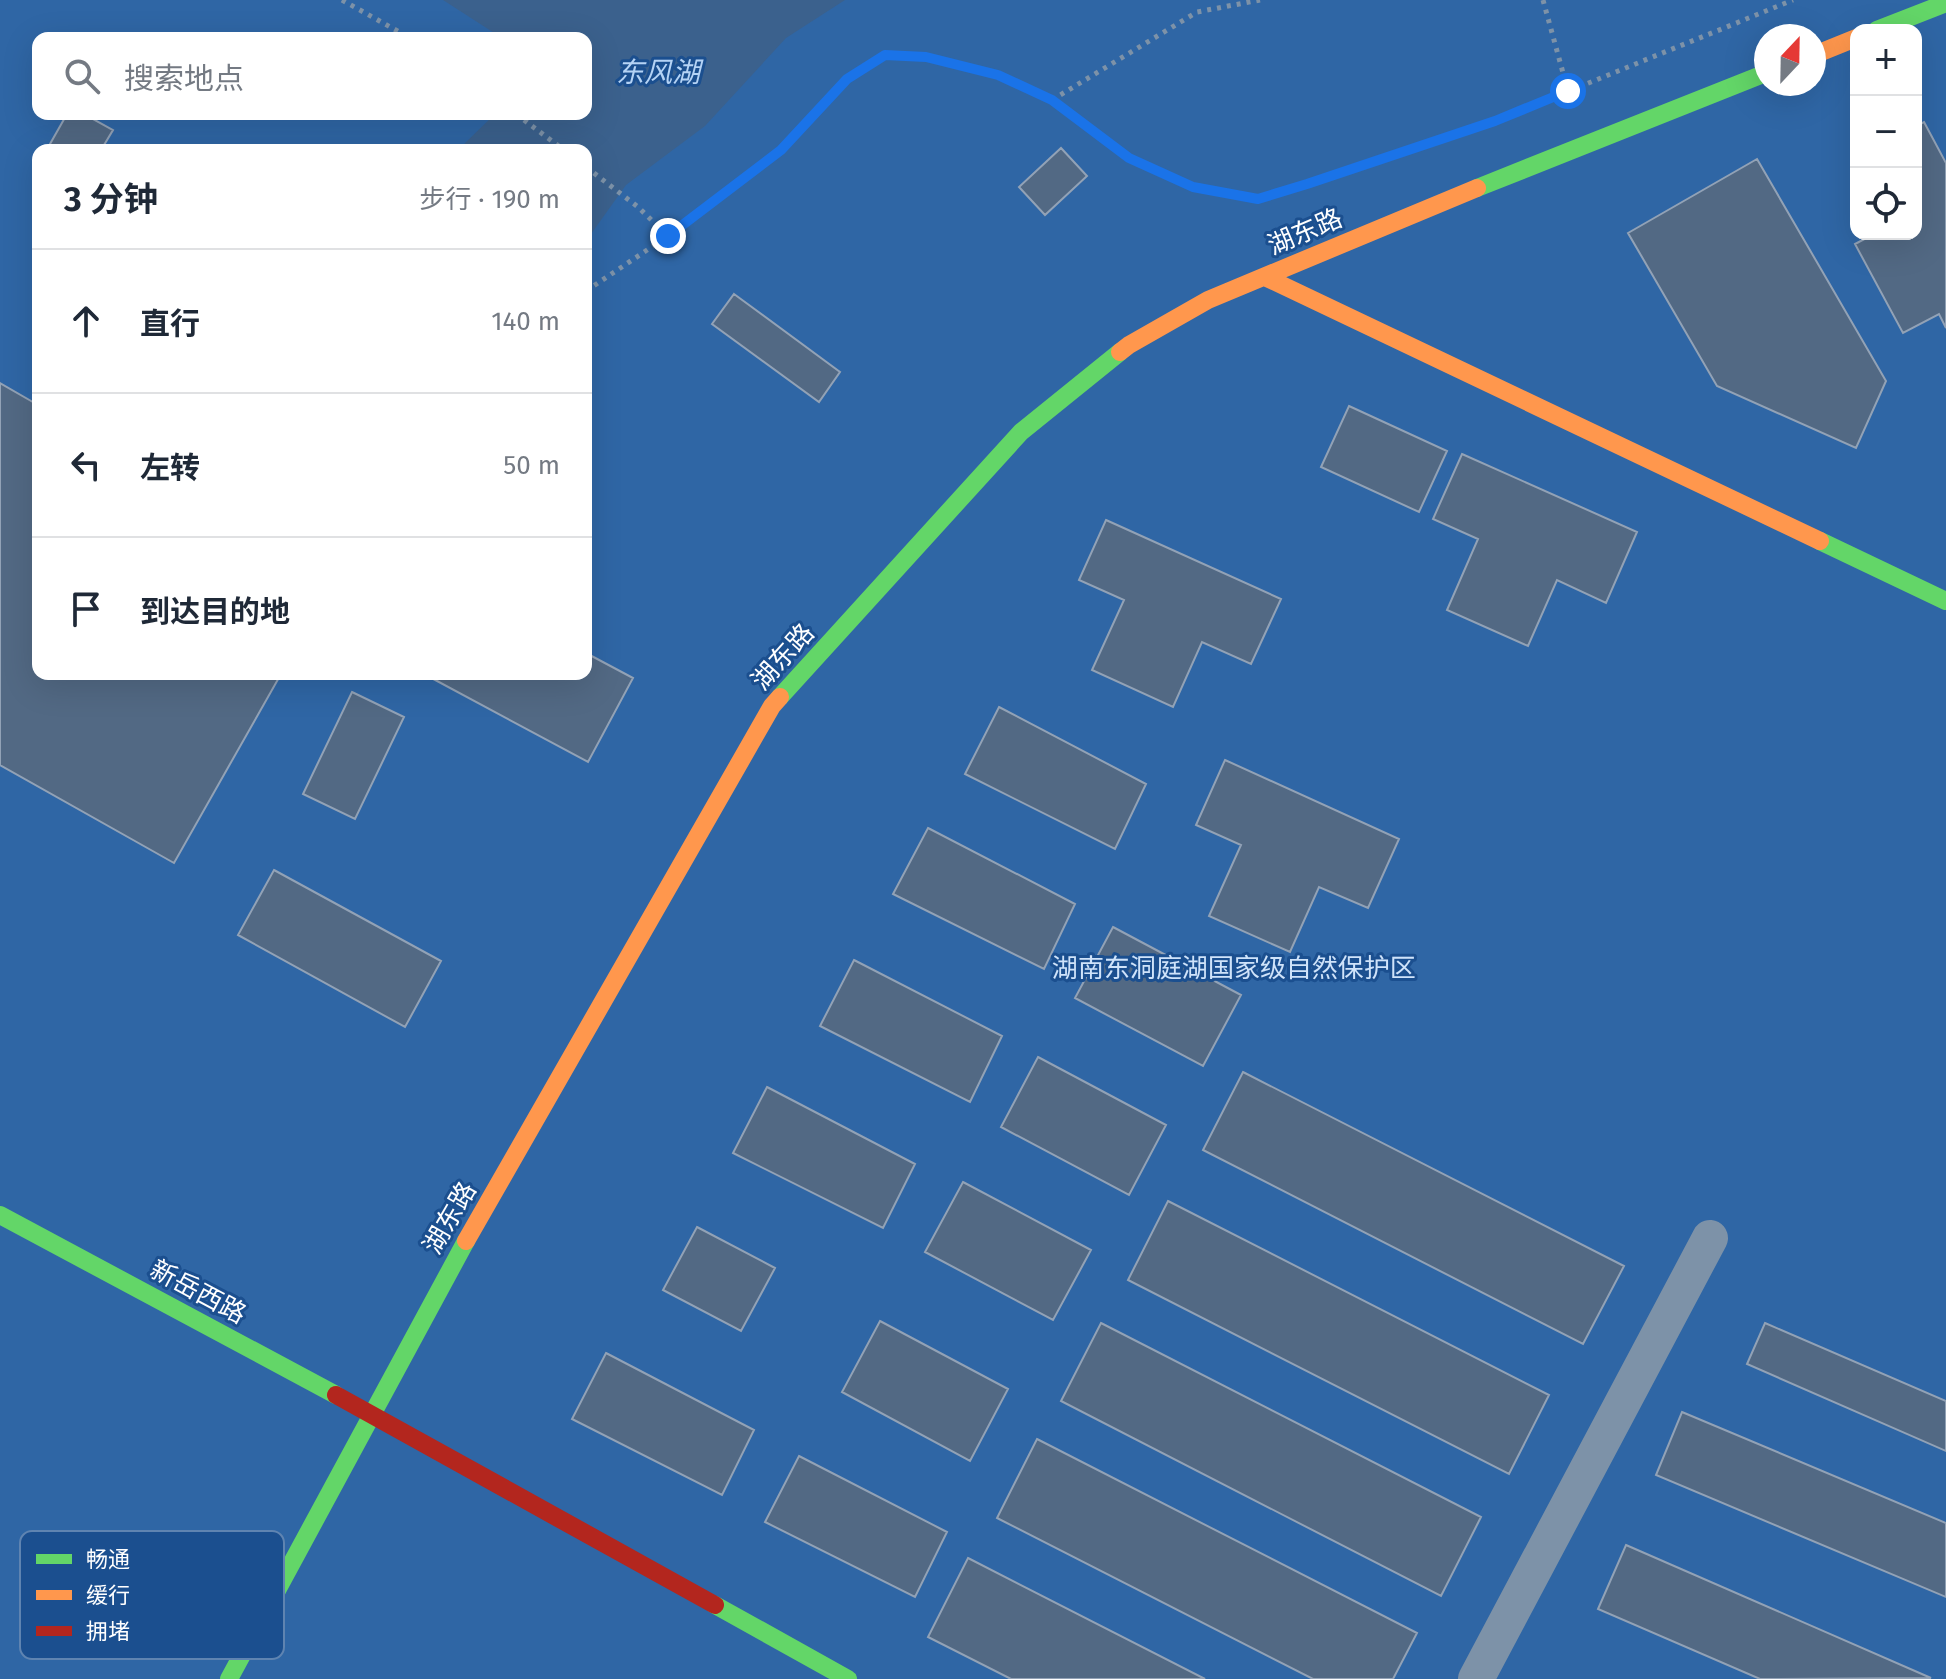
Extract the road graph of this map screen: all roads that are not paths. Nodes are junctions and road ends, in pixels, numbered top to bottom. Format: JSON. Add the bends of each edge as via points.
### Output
{"nodes":[{"id":1,"x":1946,"y":3,"type":"edge"},
{"id":2,"x":1892,"y":24,"type":"edge"},
{"id":3,"x":1850,"y":40,"type":"edge"},
{"id":4,"x":1826,"y":50,"type":"edge"},
{"id":5,"x":1754,"y":78,"type":"edge"},
{"id":6,"x":1265,"y":277,"type":"junction"},
{"id":7,"x":1946,"y":601,"type":"edge"},
{"id":8,"x":0,"y":1215,"type":"edge"},
{"id":9,"x":1710,"y":1238,"type":"dead end"},
{"id":10,"x":371,"y":1414,"type":"junction"},
{"id":11,"x":284,"y":1576,"type":"edge"},
{"id":12,"x":240,"y":1659,"type":"edge"},
{"id":13,"x":229,"y":1679,"type":"edge"},
{"id":14,"x":848,"y":1679,"type":"edge"},
{"id":15,"x":1476,"y":1679,"type":"edge"}],
"edges":[{"from":1,"to":2,"type":"street"},
{"from":3,"to":4,"type":"street"},
{"from":5,"to":6,"type":"street","name":"湖东路"},
{"from":6,"to":7,"type":"street"},
{"from":6,"to":10,"type":"street","name":"湖东路","via":[[1208,300],[1129,345],[1021,432],[772,706]]},
{"from":8,"to":10,"type":"street","name":"新岳西路"},
{"from":9,"to":15,"type":"street"},
{"from":10,"to":11,"type":"street","name":"湖东路"},
{"from":10,"to":14,"type":"street","name":"新岳西路"},
{"from":12,"to":13,"type":"street","name":"湖东路"}]}
